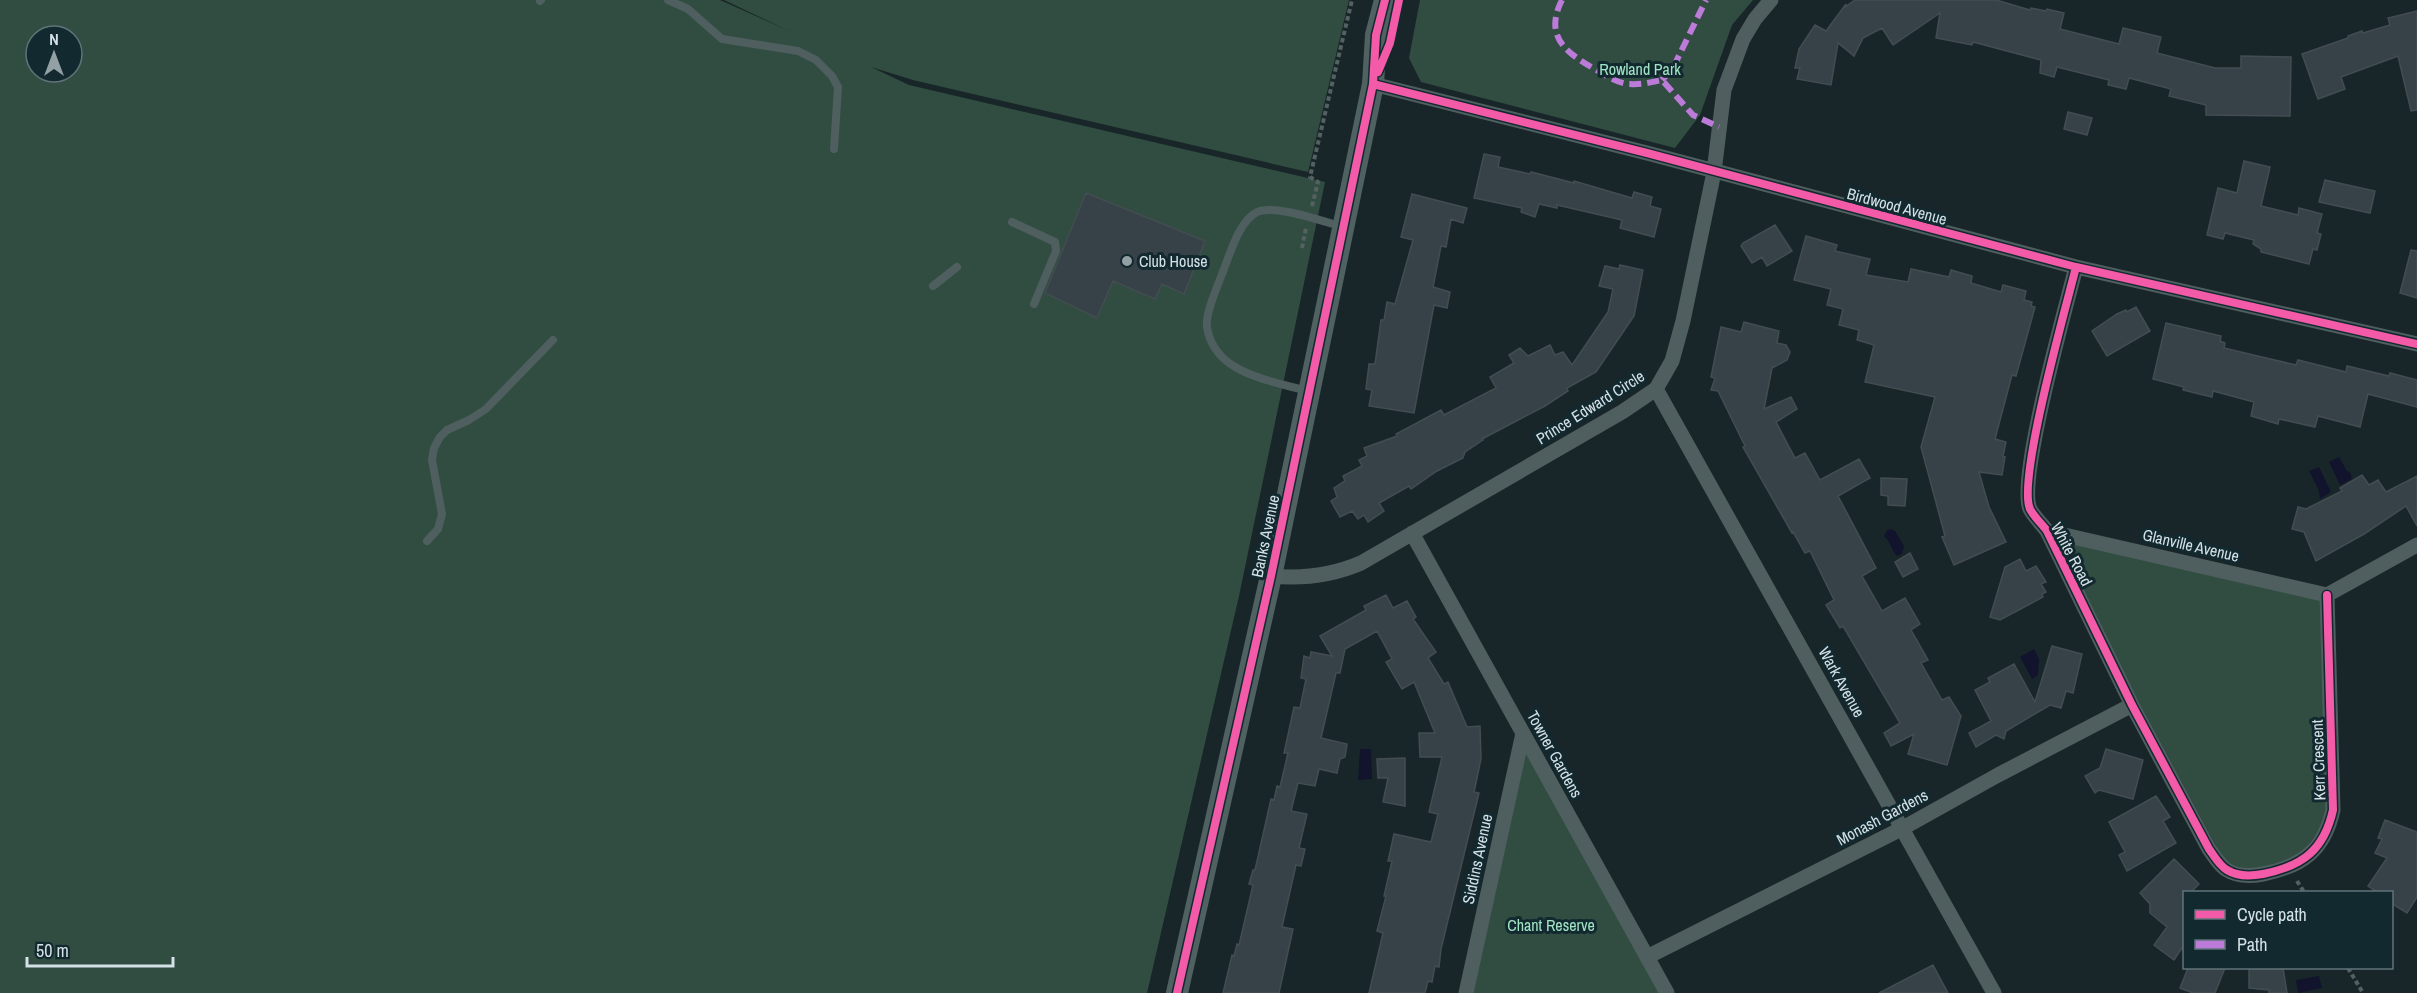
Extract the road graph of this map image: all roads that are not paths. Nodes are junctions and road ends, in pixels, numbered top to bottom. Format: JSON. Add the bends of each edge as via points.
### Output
{"nodes":[{"id":1,"x":668,"y":0,"type":"edge"},
{"id":2,"x":1385,"y":0,"type":"edge"},
{"id":3,"x":1399,"y":0,"type":"edge"},
{"id":4,"x":1771,"y":0,"type":"edge"},
{"id":5,"x":1373,"y":84,"type":"junction"},
{"id":6,"x":834,"y":149,"type":"dead end"},
{"id":7,"x":1714,"y":172,"type":"junction"},
{"id":8,"x":1012,"y":222,"type":"dead end"},
{"id":9,"x":1344,"y":226,"type":"junction"},
{"id":10,"x":957,"y":267,"type":"dead end"},
{"id":11,"x":2076,"y":267,"type":"junction"},
{"id":12,"x":933,"y":286,"type":"dead end"},
{"id":13,"x":1034,"y":304,"type":"dead end"},
{"id":14,"x":553,"y":340,"type":"dead end"},
{"id":15,"x":2417,"y":344,"type":"edge"},
{"id":16,"x":1656,"y":390,"type":"junction"},
{"id":17,"x":1309,"y":392,"type":"junction"},
{"id":18,"x":2047,"y":531,"type":"junction"},
{"id":19,"x":1412,"y":533,"type":"junction"},
{"id":20,"x":426,"y":541,"type":"dead end"},
{"id":21,"x":2417,"y":545,"type":"edge"},
{"id":22,"x":1271,"y":576,"type":"junction"},
{"id":23,"x":2327,"y":595,"type":"junction"},
{"id":24,"x":2132,"y":705,"type":"junction"},
{"id":25,"x":1522,"y":733,"type":"junction"},
{"id":26,"x":1903,"y":828,"type":"junction"},
{"id":27,"x":1647,"y":957,"type":"junction"},
{"id":28,"x":1177,"y":993,"type":"edge"},
{"id":29,"x":1466,"y":993,"type":"edge"},
{"id":30,"x":1667,"y":993,"type":"edge"},
{"id":31,"x":1994,"y":993,"type":"edge"}],
"edges":[{"from":1,"to":6,"type":"lane","via":[[688,9],[722,39],[798,51],[816,60],[838,87]]},
{"from":2,"to":5,"type":"street","name":"Banks Avenue"},
{"from":3,"to":5,"type":"street","name":"Banks Avenue","via":[[1390,43]]},
{"from":4,"to":7,"type":"street","name":"Prince Edward Circle","via":[[1755,19],[1724,90]]},
{"from":5,"to":7,"type":"street","name":"Birdwood Avenue"},
{"from":5,"to":9,"type":"street","name":"Banks Avenue"},
{"from":7,"to":11,"type":"street","name":"Birdwood Avenue"},
{"from":7,"to":16,"type":"street","name":"Prince Edward Circle","via":[[1683,321],[1672,361]]},
{"from":8,"to":13,"type":"lane","via":[[1055,242],[1056,250]]},
{"from":9,"to":17,"type":"street","name":"Banks Avenue"},
{"from":9,"to":17,"type":"lane","via":[[1273,209],[1256,213],[1238,232],[1206,326],[1216,352],[1241,371]]},
{"from":10,"to":12,"type":"lane"},
{"from":11,"to":15,"type":"street","name":"Birdwood Avenue"},
{"from":11,"to":18,"type":"street","name":"White Road","via":[[2046,386],[2029,481],[2030,508]]},
{"from":14,"to":20,"type":"lane","via":[[486,409],[440,437],[432,460],[442,514],[438,530]]},
{"from":16,"to":19,"type":"street","name":"Prince Edward Circle"},
{"from":16,"to":26,"type":"street","name":"Wark Avenue"},
{"from":17,"to":22,"type":"street","name":"Banks Avenue"},
{"from":18,"to":23,"type":"street","name":"Glanville Avenue"},
{"from":18,"to":24,"type":"street","name":"White Road"},
{"from":19,"to":22,"type":"street","name":"Prince Edward Circle","via":[[1341,572]]},
{"from":19,"to":25,"type":"street","name":"Towner Gardens"},
{"from":21,"to":23,"type":"street"},
{"from":22,"to":28,"type":"street","name":"Banks Avenue"},
{"from":23,"to":24,"type":"street","name":"Kerr Crescent","via":[[2333,810],[2330,824],[2312,854],[2294,866],[2243,875],[2229,872],[2221,865]]},
{"from":24,"to":26,"type":"street","name":"Monash Gardens"},
{"from":25,"to":27,"type":"street","name":"Towner Gardens"},
{"from":25,"to":29,"type":"street","name":"Siddins Avenue"},
{"from":26,"to":27,"type":"street","name":"Monash Gardens"},
{"from":26,"to":31,"type":"street","name":"Wark Avenue"},
{"from":27,"to":30,"type":"street","name":"Towner Gardens"}]}
